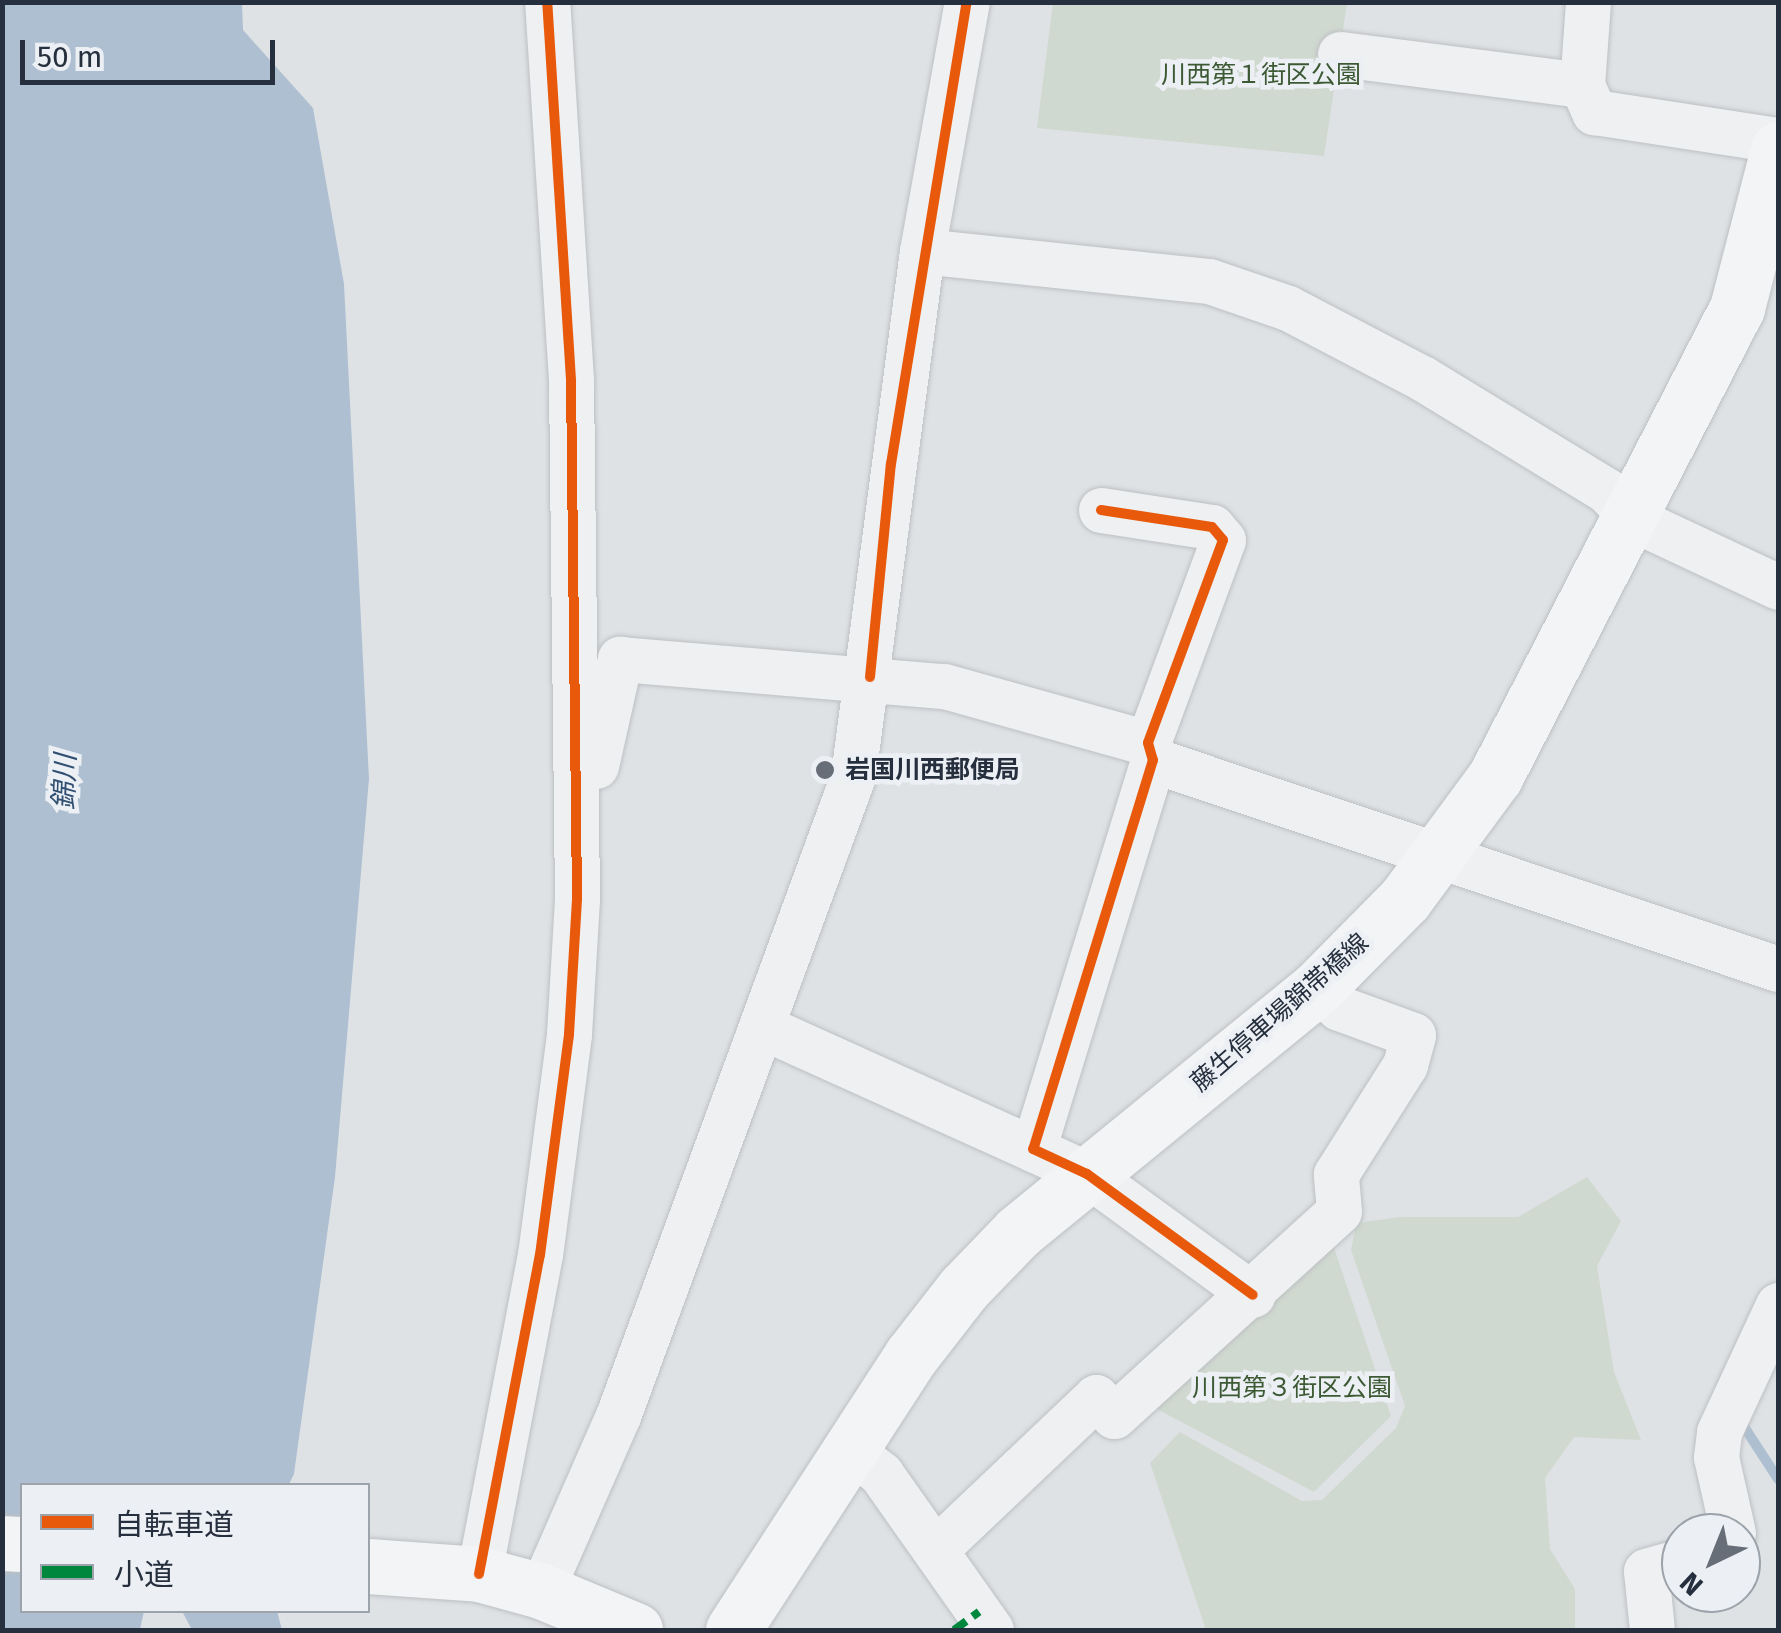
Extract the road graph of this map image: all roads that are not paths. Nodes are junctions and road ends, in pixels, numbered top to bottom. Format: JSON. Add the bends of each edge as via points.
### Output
{"nodes":[{"id":1,"x":547,"y":2,"type":"edge"},
{"id":2,"x":967,"y":2,"type":"edge"},
{"id":3,"x":1588,"y":2,"type":"edge"},
{"id":4,"x":1340,"y":54,"type":"dead end"},
{"id":5,"x":1582,"y":85,"type":"junction"},
{"id":6,"x":1778,"y":140,"type":"edge"},
{"id":7,"x":1778,"y":150,"type":"edge"},
{"id":8,"x":922,"y":251,"type":"junction"},
{"id":9,"x":1101,"y":510,"type":"dead end"},
{"id":10,"x":1633,"y":519,"type":"junction"},
{"id":11,"x":1778,"y":586,"type":"edge"},
{"id":12,"x":870,"y":677,"type":"junction"},
{"id":13,"x":1151,"y":752,"type":"junction"},
{"id":14,"x":580,"y":788,"type":"junction"},
{"id":15,"x":1439,"y":856,"type":"junction"},
{"id":16,"x":1778,"y":970,"type":"edge"},
{"id":17,"x":1317,"y":988,"type":"junction"},
{"id":18,"x":764,"y":1028,"type":"junction"},
{"id":19,"x":1033,"y":1150,"type":"junction"},
{"id":20,"x":1087,"y":1174,"type":"junction"},
{"id":21,"x":1253,"y":1295,"type":"junction"},
{"id":22,"x":1778,"y":1305,"type":"edge"},
{"id":23,"x":852,"y":1451,"type":"junction"},
{"id":24,"x":1729,"y":1513,"type":"edge"},
{"id":25,"x":938,"y":1548,"type":"junction"},
{"id":26,"x":370,"y":1566,"type":"edge"},
{"id":27,"x":1661,"y":1567,"type":"edge"},
{"id":28,"x":469,"y":1573,"type":"junction"},
{"id":29,"x":541,"y":1591,"type":"junction"},
{"id":30,"x":635,"y":1630,"type":"edge"},
{"id":31,"x":733,"y":1630,"type":"edge"},
{"id":32,"x":991,"y":1630,"type":"edge"},
{"id":33,"x":1652,"y":1630,"type":"edge"}],
"edges":[{"from":1,"to":14,"type":"street","via":[[571,380]]},
{"from":2,"to":8,"type":"street"},
{"from":3,"to":5,"type":"street"},
{"from":4,"to":5,"type":"street"},
{"from":5,"to":6,"type":"street","via":[[1594,112]]},
{"from":7,"to":10,"type":"main road","name":"藤生停車場錦帯橋線","via":[[1738,308]]},
{"from":8,"to":10,"type":"street","via":[[1210,282],[1288,308],[1422,378],[1607,491]]},
{"from":8,"to":12,"type":"street"},
{"from":9,"to":13,"type":"street","via":[[1212,527],[1223,540]]},
{"from":10,"to":11,"type":"street"},
{"from":10,"to":15,"type":"main road","name":"藤生停車場錦帯橋線","via":[[1495,777]]},
{"from":12,"to":13,"type":"street","via":[[944,686]]},
{"from":12,"to":14,"type":"street","via":[[620,659],[595,768]]},
{"from":12,"to":18,"type":"street","via":[[854,776]]},
{"from":13,"to":15,"type":"street"},
{"from":13,"to":19,"type":"street"},
{"from":14,"to":28,"type":"street","via":[[567,1053],[540,1255]]},
{"from":15,"to":16,"type":"street"},
{"from":15,"to":17,"type":"main road","name":"藤生停車場錦帯橋線"},
{"from":17,"to":20,"type":"main road","name":"藤生停車場錦帯橋線"},
{"from":17,"to":21,"type":"street","via":[[1339,1008],[1412,1035],[1405,1065],[1336,1174],[1339,1212]]},
{"from":18,"to":19,"type":"street"},
{"from":18,"to":29,"type":"street","via":[[618,1416]]},
{"from":19,"to":20,"type":"street"},
{"from":20,"to":21,"type":"street"},
{"from":20,"to":23,"type":"main road","name":"藤生停車場錦帯橋線","via":[[964,1288]]},
{"from":21,"to":25,"type":"street","via":[[1114,1416],[1096,1397]]},
{"from":22,"to":24,"type":"street","via":[[1719,1432],[1716,1457]]},
{"from":23,"to":25,"type":"street","via":[[881,1474]]},
{"from":23,"to":31,"type":"main road","name":"藤生停車場錦帯橋線"},
{"from":25,"to":32,"type":"street"},
{"from":26,"to":28,"type":"main road"},
{"from":27,"to":33,"type":"street","via":[[1646,1571]]},
{"from":28,"to":29,"type":"main road"},
{"from":29,"to":30,"type":"main road"}]}
